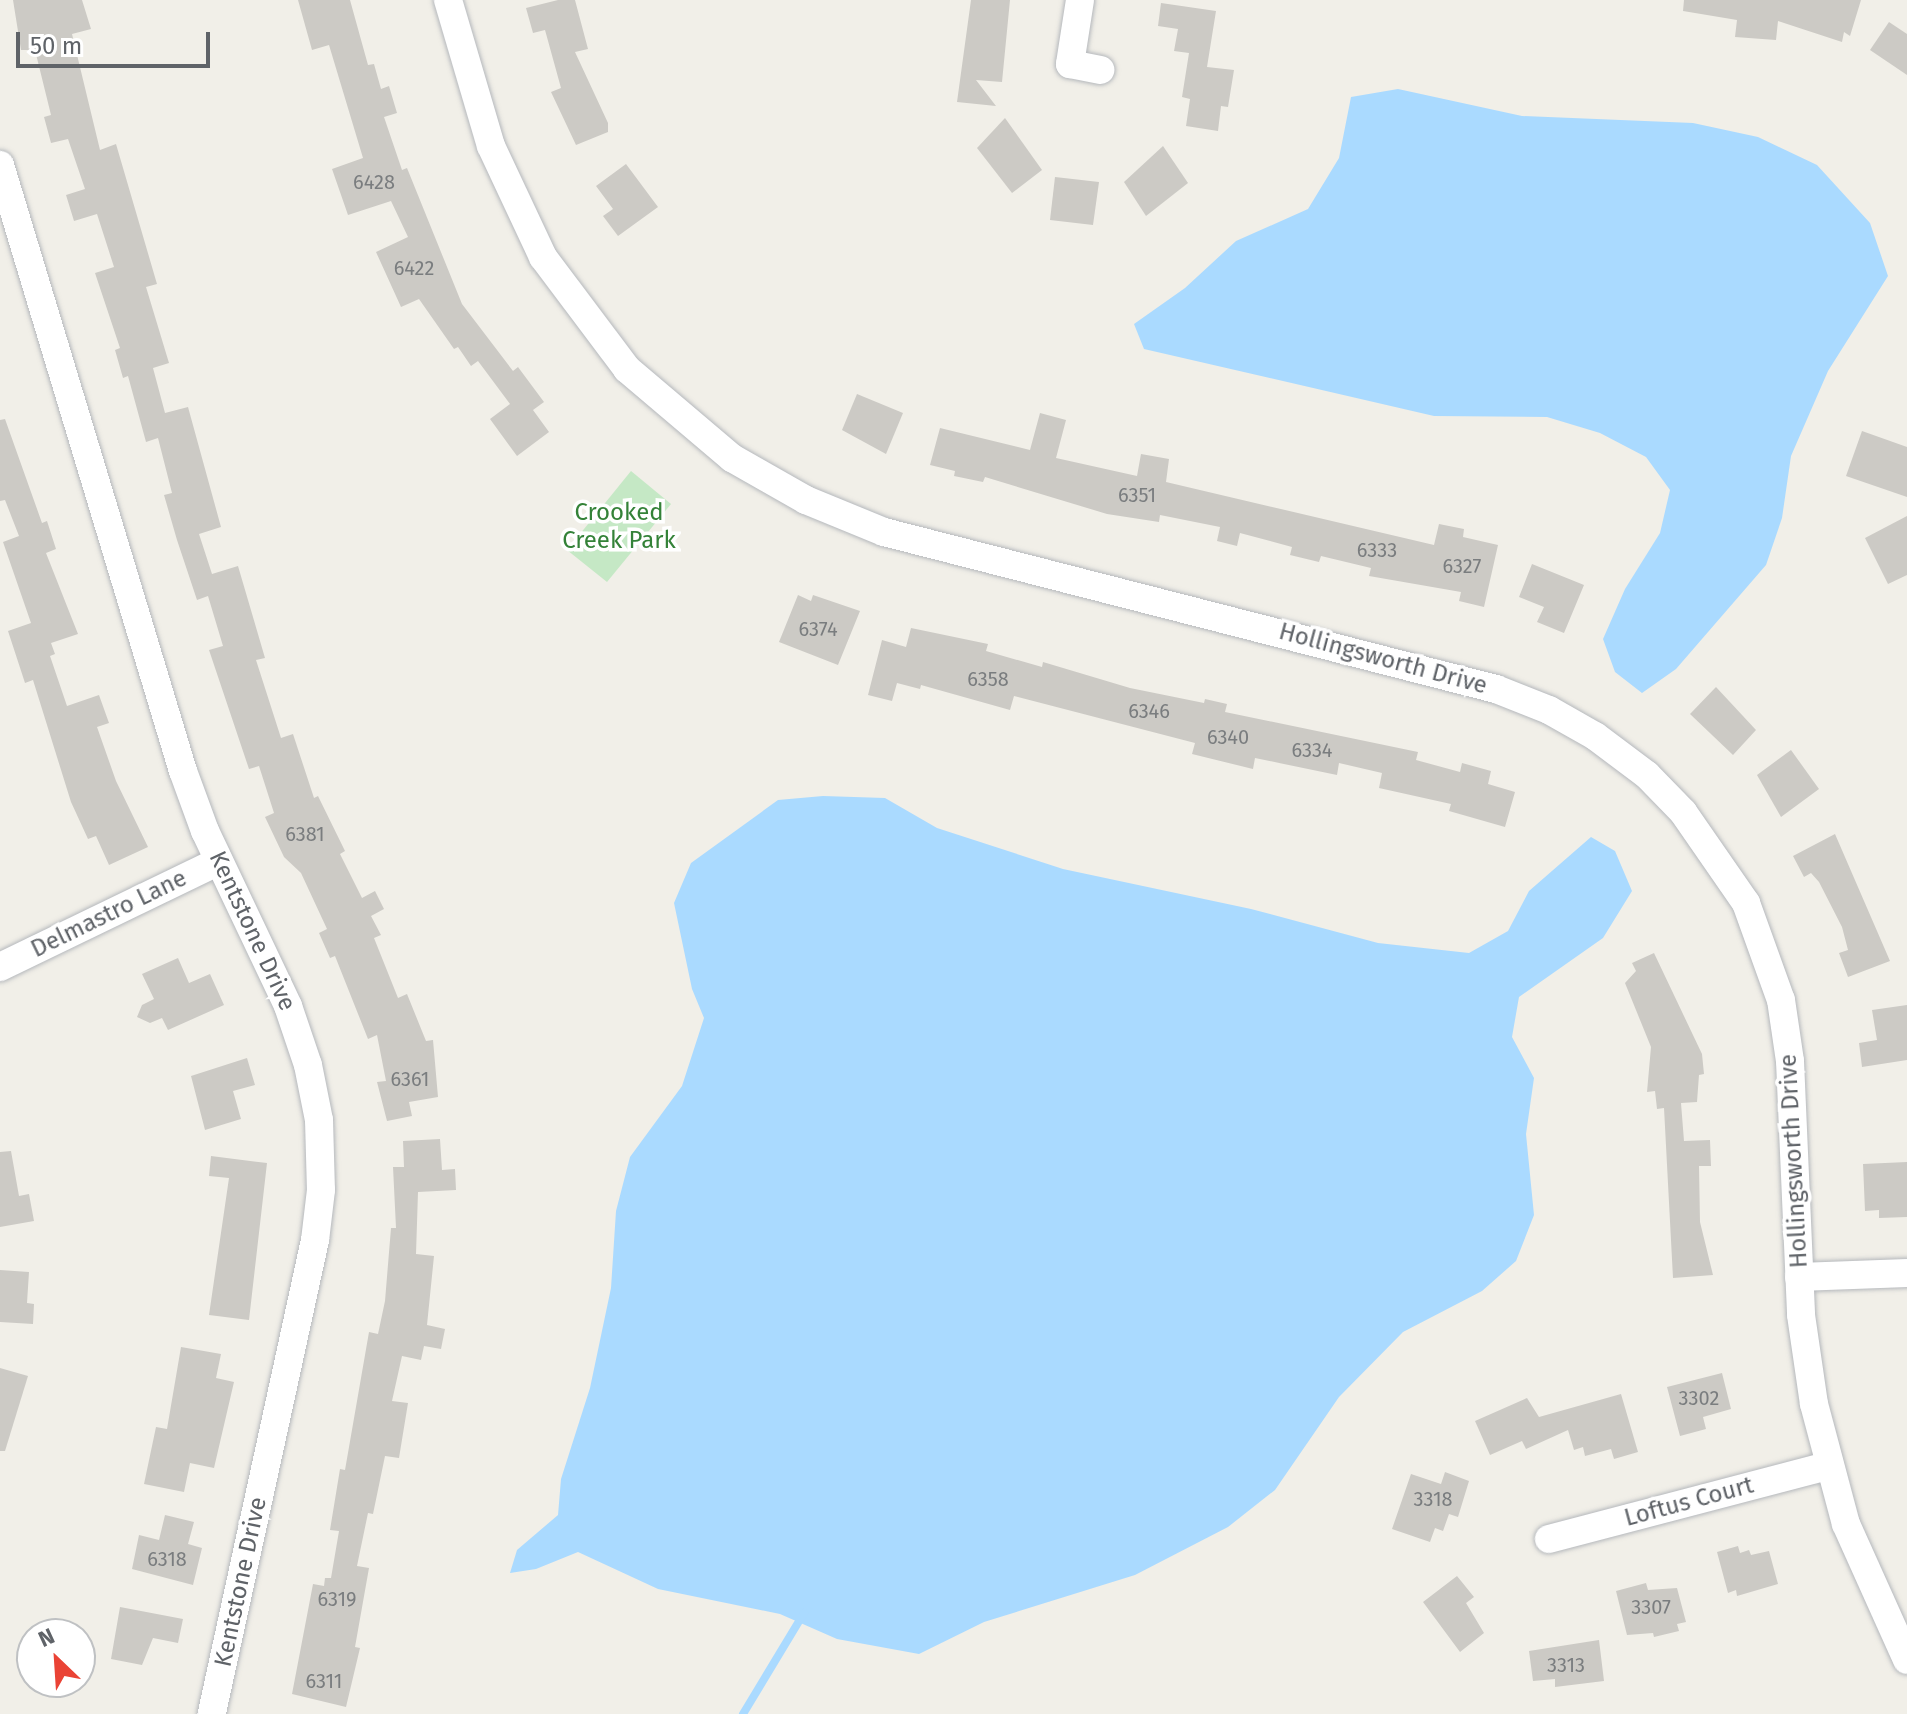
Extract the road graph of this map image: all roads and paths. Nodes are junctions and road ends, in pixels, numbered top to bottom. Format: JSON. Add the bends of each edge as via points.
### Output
{"nodes":[{"id":1,"x":448,"y":0,"type":"edge"},
{"id":2,"x":1080,"y":0,"type":"edge"},
{"id":3,"x":1100,"y":70,"type":"dead end"},
{"id":4,"x":0,"y":165,"type":"edge"},
{"id":5,"x":219,"y":861,"type":"junction"},
{"id":6,"x":0,"y":967,"type":"edge"},
{"id":7,"x":1907,"y":1273,"type":"edge"},
{"id":8,"x":1799,"y":1277,"type":"junction"},
{"id":9,"x":1828,"y":1466,"type":"junction"},
{"id":10,"x":1549,"y":1539,"type":"dead end"},
{"id":11,"x":1907,"y":1660,"type":"edge"},
{"id":12,"x":212,"y":1714,"type":"edge"}],
"edges":[{"from":1,"to":8,"type":"street","name":"Hollingsworth Drive","via":[[491,146],[543,257],[627,369],[732,458],[806,500],[884,532],[1496,689],[1567,719],[1647,775],[1719,857],[1750,912],[1773,970],[1790,1061]]},
{"from":2,"to":3,"type":"street","via":[[1070,64]]},
{"from":4,"to":5,"type":"street","name":"Kentstone Drive","via":[[183,771]]},
{"from":5,"to":6,"type":"street","name":"Delmastro Lane"},
{"from":5,"to":12,"type":"street","name":"Kentstone Drive","via":[[302,1043],[316,1102],[321,1170],[312,1258]]},
{"from":7,"to":8,"type":"street"},
{"from":8,"to":9,"type":"street","name":"Hollingsworth Drive","via":[[1806,1360]]},
{"from":9,"to":10,"type":"street","name":"Loftus Court"},
{"from":9,"to":11,"type":"street","name":"Hollingsworth Drive","via":[[1863,1566]]}]}
